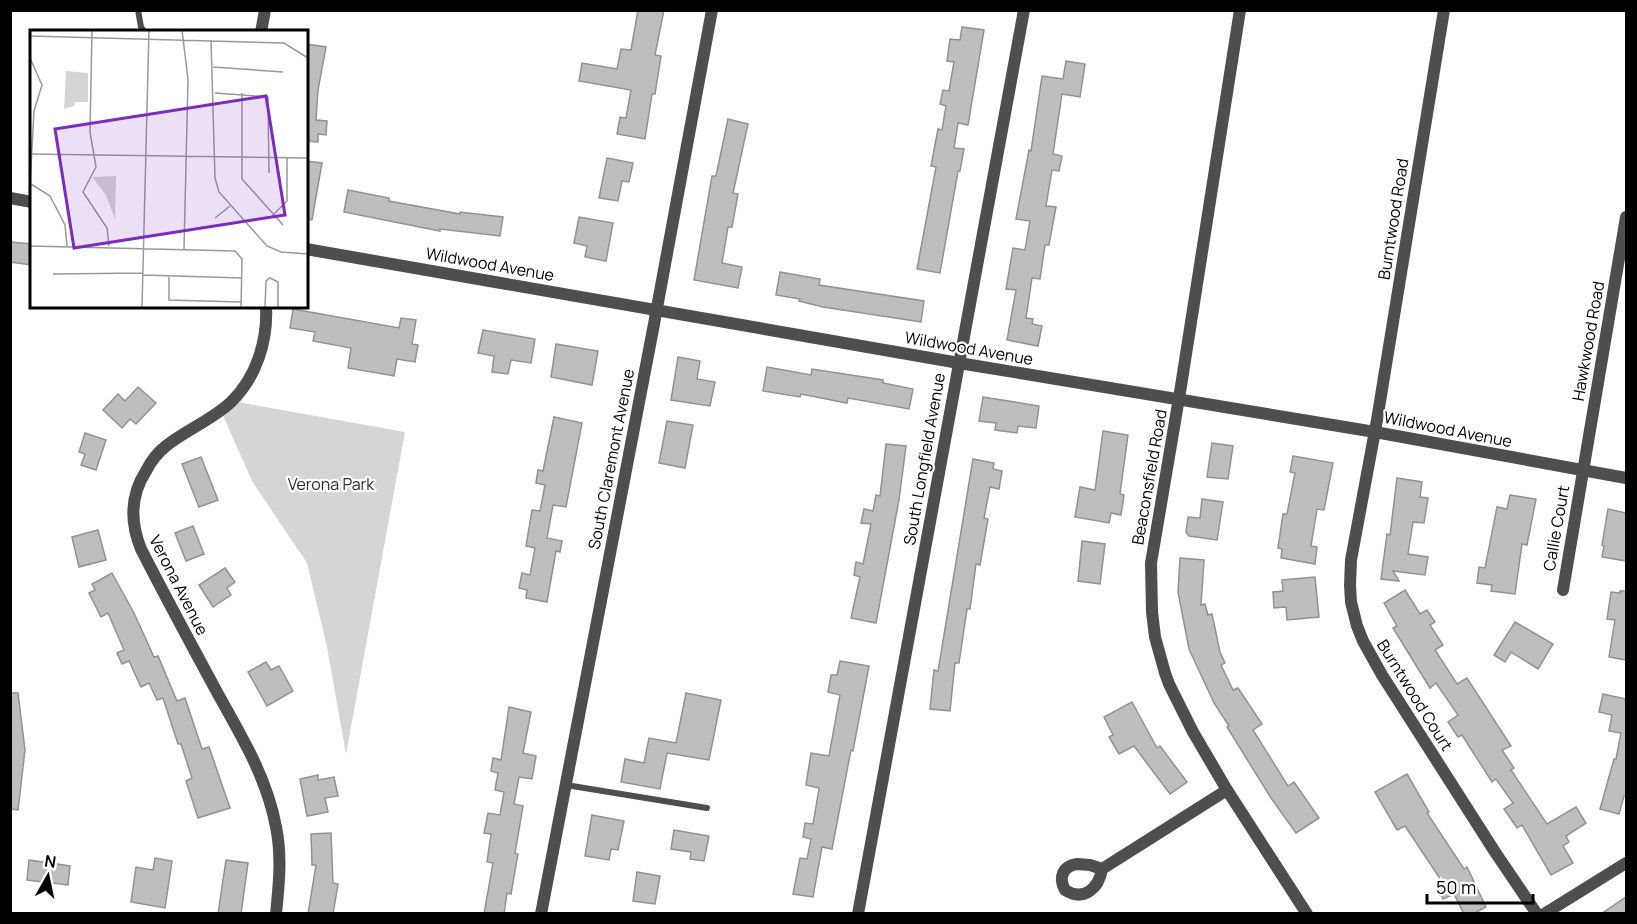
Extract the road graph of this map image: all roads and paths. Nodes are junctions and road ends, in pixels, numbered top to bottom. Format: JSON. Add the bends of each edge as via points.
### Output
{"nodes":[{"id":1,"x":138,"y":10,"type":"edge"},
{"id":2,"x":265,"y":10,"type":"edge"},
{"id":3,"x":712,"y":10,"type":"edge"},
{"id":4,"x":1024,"y":10,"type":"edge"},
{"id":5,"x":1240,"y":10,"type":"edge"},
{"id":6,"x":1444,"y":10,"type":"edge"},
{"id":7,"x":143,"y":30,"type":"edge"},
{"id":8,"x":261,"y":30,"type":"edge"},
{"id":9,"x":10,"y":198,"type":"edge"},
{"id":10,"x":30,"y":202,"type":"edge"},
{"id":11,"x":1626,"y":217,"type":"edge"},
{"id":12,"x":308,"y":249,"type":"edge"},
{"id":13,"x":266,"y":308,"type":"edge"},
{"id":14,"x":657,"y":309,"type":"junction"},
{"id":15,"x":959,"y":363,"type":"junction"},
{"id":16,"x":1178,"y":400,"type":"junction"},
{"id":17,"x":1375,"y":432,"type":"junction"},
{"id":18,"x":1583,"y":471,"type":"junction"},
{"id":19,"x":1626,"y":478,"type":"edge"},
{"id":20,"x":1563,"y":590,"type":"dead end"},
{"id":21,"x":566,"y":785,"type":"junction"},
{"id":22,"x":1227,"y":790,"type":"junction"},
{"id":23,"x":707,"y":808,"type":"dead end"},
{"id":24,"x":1626,"y":863,"type":"edge"},
{"id":25,"x":1102,"y":868,"type":"dead end"},
{"id":26,"x":276,"y":914,"type":"edge"},
{"id":27,"x":542,"y":914,"type":"edge"},
{"id":28,"x":858,"y":914,"type":"edge"},
{"id":29,"x":1307,"y":914,"type":"edge"},
{"id":30,"x":1537,"y":914,"type":"edge"},
{"id":31,"x":1544,"y":914,"type":"edge"}],
"edges":[{"from":1,"to":7,"type":"lane"},
{"from":2,"to":8,"type":"street"},
{"from":3,"to":14,"type":"street","name":"South Claremont Avenue"},
{"from":4,"to":15,"type":"street","name":"South Longfield Avenue"},
{"from":5,"to":16,"type":"street","name":"Beaconsfield Road"},
{"from":6,"to":17,"type":"street","name":"Burntwood Road"},
{"from":9,"to":10,"type":"street"},
{"from":11,"to":18,"type":"street","name":"Hawkwood Road"},
{"from":12,"to":14,"type":"street","name":"Wildwood Avenue"},
{"from":13,"to":26,"type":"street","name":"Verona Avenue","via":[[259,356],[242,389],[221,411],[166,446],[153,459],[140,480],[132,509],[141,549],[263,781],[273,810],[280,860]]},
{"from":14,"to":15,"type":"street","name":"Wildwood Avenue"},
{"from":14,"to":21,"type":"street","name":"South Claremont Avenue"},
{"from":15,"to":16,"type":"street","name":"Wildwood Avenue"},
{"from":15,"to":28,"type":"street","name":"South Longfield Avenue"},
{"from":16,"to":17,"type":"street","name":"Wildwood Avenue"},
{"from":16,"to":22,"type":"street","name":"Beaconsfield Road","via":[[1151,563],[1155,637],[1169,684]]},
{"from":17,"to":18,"type":"street","name":"Wildwood Avenue"},
{"from":17,"to":30,"type":"street","name":"Burntwood Court","via":[[1351,560],[1351,602],[1357,626],[1382,675]]},
{"from":18,"to":19,"type":"street","name":"Wildwood Avenue"},
{"from":18,"to":20,"type":"street","name":"Callie Court"},
{"from":21,"to":23,"type":"lane"},
{"from":21,"to":27,"type":"street","name":"South Claremont Avenue"},
{"from":22,"to":25,"type":"street"},
{"from":22,"to":29,"type":"street","name":"Beaconsfield Road"},
{"from":24,"to":31,"type":"street"}]}
